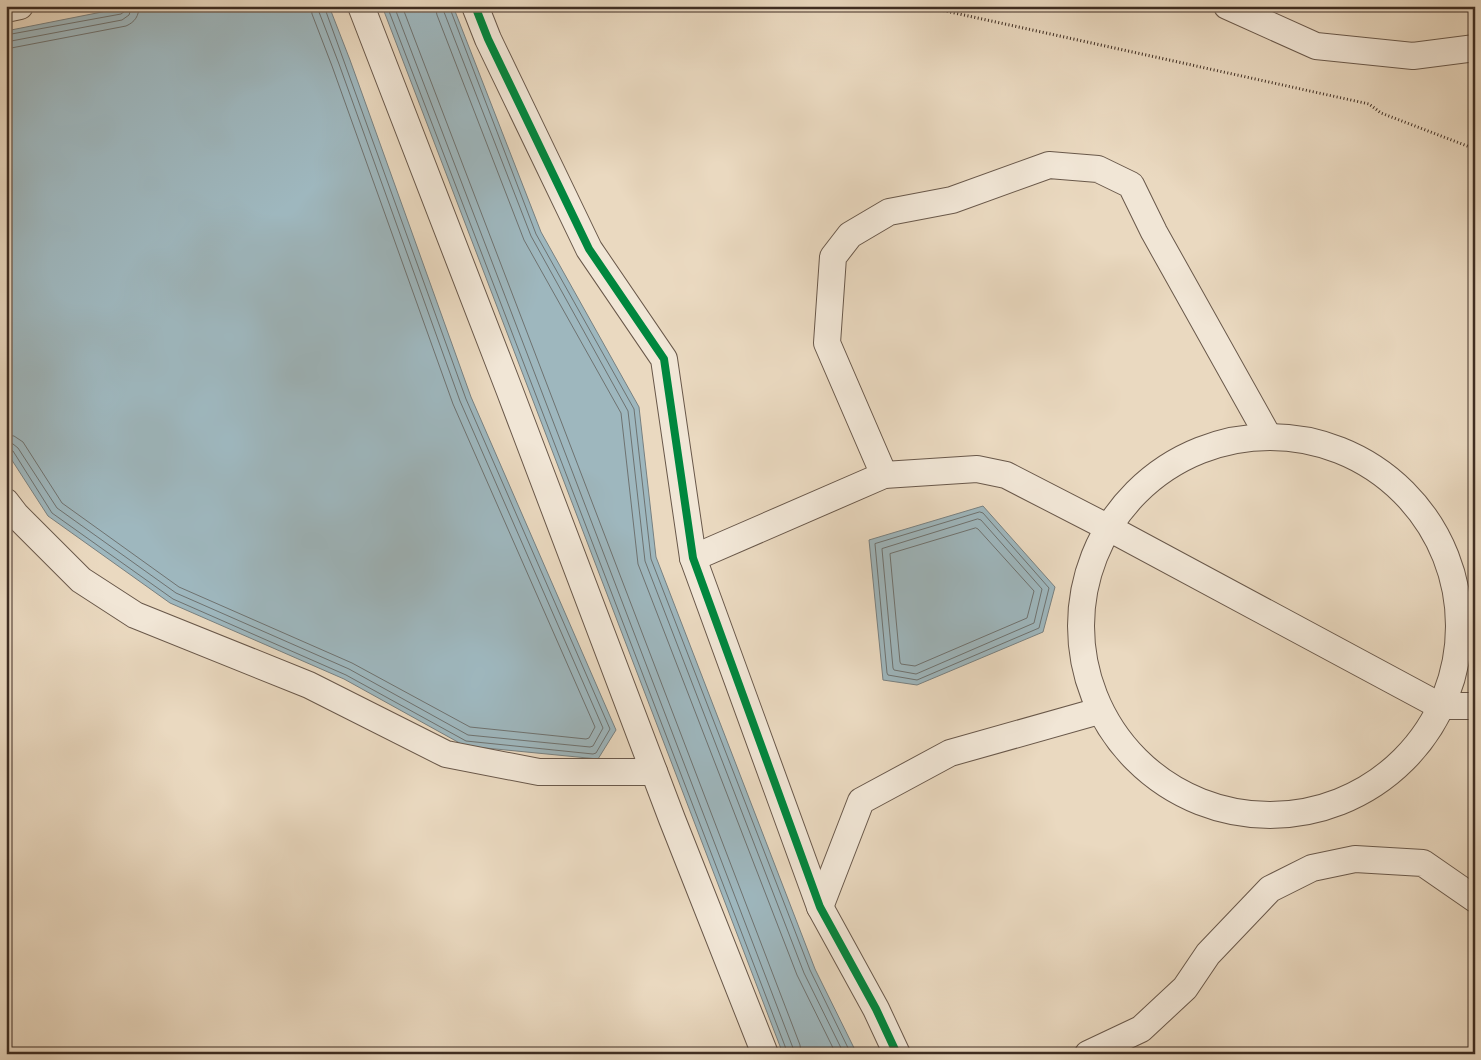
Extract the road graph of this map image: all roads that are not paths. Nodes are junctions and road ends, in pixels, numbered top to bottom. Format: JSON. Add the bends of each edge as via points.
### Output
{"nodes":[{"id":1,"x":20,"y":6,"type":"edge"},
{"id":2,"x":361,"y":6,"type":"edge"},
{"id":3,"x":475,"y":6,"type":"edge"},
{"id":4,"x":1227,"y":6,"type":"edge"},
{"id":5,"x":6,"y":9,"type":"edge"},
{"id":6,"x":1475,"y":48,"type":"edge"},
{"id":7,"x":1267,"y":434,"type":"junction"},
{"id":8,"x":884,"y":475,"type":"junction"},
{"id":9,"x":6,"y":502,"type":"edge"},
{"id":10,"x":1107,"y":527,"type":"junction"},
{"id":11,"x":693,"y":558,"type":"junction"},
{"id":12,"x":1440,"y":706,"type":"junction"},
{"id":13,"x":1475,"y":706,"type":"edge"},
{"id":14,"x":1099,"y":711,"type":"junction"},
{"id":15,"x":654,"y":772,"type":"junction"},
{"id":16,"x":1475,"y":898,"type":"edge"},
{"id":17,"x":820,"y":907,"type":"junction"},
{"id":18,"x":765,"y":1054,"type":"edge"},
{"id":19,"x":897,"y":1054,"type":"edge"},
{"id":20,"x":1088,"y":1054,"type":"edge"}],
"edges":[{"from":1,"to":5,"type":"street"},
{"from":2,"to":15,"type":"street"},
{"from":3,"to":11,"type":"street","via":[[488,40],[589,249],[664,359]]},
{"from":4,"to":6,"type":"street","via":[[1316,46],[1413,56]]},
{"from":7,"to":8,"type":"street","via":[[1131,185],[1098,169],[1049,165],[952,200],[889,212],[850,235],[833,257],[827,343]]},
{"from":7,"to":10,"type":"street","via":[[1204,446],[1149,478]]},
{"from":7,"to":12,"type":"street","via":[[1330,444],[1354,456],[1386,474],[1430,520],[1455,577],[1461,639]]},
{"from":8,"to":10,"type":"street","via":[[977,469],[1006,475]]},
{"from":8,"to":11,"type":"street"},
{"from":9,"to":15,"type":"street","via":[[81,580],[135,615],[309,685],[446,754],[539,772]]},
{"from":10,"to":12,"type":"street"},
{"from":10,"to":14,"type":"street","via":[[1084,586],[1080,650]]},
{"from":11,"to":17,"type":"street"},
{"from":12,"to":13,"type":"street"},
{"from":12,"to":14,"type":"street","via":[[1413,753],[1365,792],[1307,814],[1245,816],[1185,798],[1135,762]]},
{"from":14,"to":17,"type":"street","via":[[950,753],[862,801]]},
{"from":15,"to":18,"type":"street"},
{"from":16,"to":20,"type":"street","via":[[1423,863],[1355,859],[1312,868],[1270,889],[1208,954],[1185,988],[1141,1029]]},
{"from":17,"to":19,"type":"street"}]}
